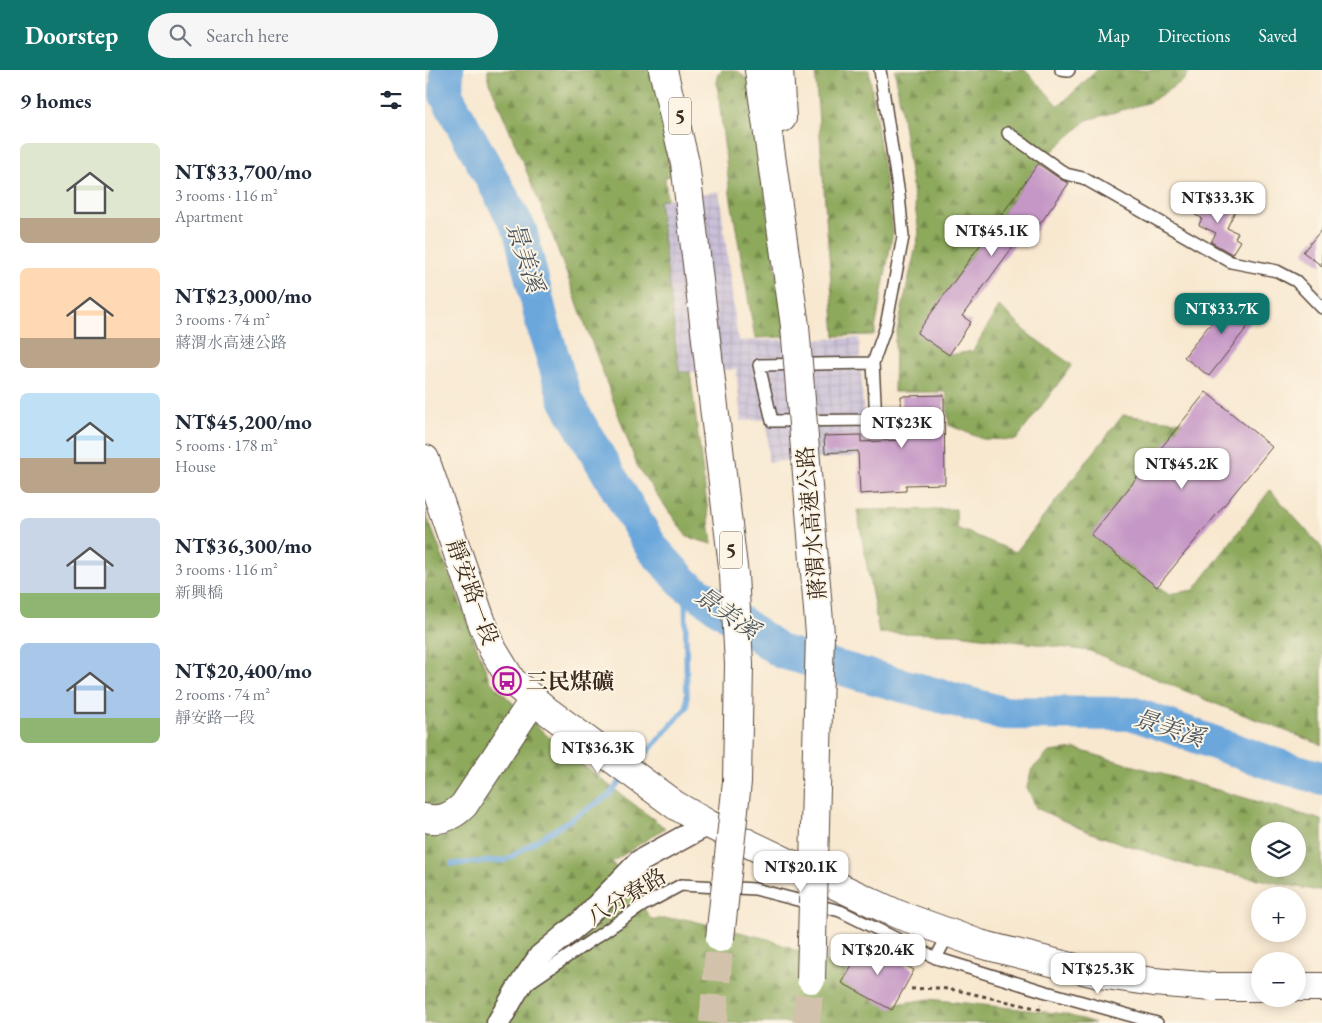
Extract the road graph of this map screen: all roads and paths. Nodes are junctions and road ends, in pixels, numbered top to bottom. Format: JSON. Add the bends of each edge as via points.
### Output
{"nodes":[{"id":1,"x":663,"y":70,"type":"edge"},
{"id":2,"x":676,"y":70,"type":"edge"},
{"id":3,"x":759,"y":70,"type":"edge"},
{"id":4,"x":779,"y":70,"type":"edge"},
{"id":5,"x":880,"y":70,"type":"edge"},
{"id":6,"x":1061,"y":70,"type":"edge"},
{"id":7,"x":1069,"y":70,"type":"edge"},
{"id":8,"x":1008,"y":133,"type":"dead end"},
{"id":9,"x":685,"y":163,"type":"junction"},
{"id":10,"x":1322,"y":308,"type":"edge"},
{"id":11,"x":795,"y":326,"type":"junction"},
{"id":12,"x":873,"y":363,"type":"junction"},
{"id":13,"x":425,"y":458,"type":"edge"},
{"id":14,"x":540,"y":704,"type":"junction"},
{"id":15,"x":425,"y":818,"type":"edge"},
{"id":16,"x":708,"y":824,"type":"junction"},
{"id":17,"x":949,"y":933,"type":"junction"},
{"id":18,"x":720,"y":938,"type":"tunnel mouth"},
{"id":19,"x":936,"y":958,"type":"junction"},
{"id":20,"x":811,"y":979,"type":"tunnel mouth"},
{"id":21,"x":1251,"y":987,"type":"edge"},
{"id":22,"x":1306,"y":987,"type":"edge"},
{"id":23,"x":1322,"y":988,"type":"edge"},
{"id":24,"x":911,"y":989,"type":"dead end"},
{"id":25,"x":517,"y":990,"type":"junction"},
{"id":26,"x":1043,"y":991,"type":"junction"},
{"id":27,"x":499,"y":1023,"type":"edge"},
{"id":28,"x":1157,"y":1023,"type":"edge"}],
"edges":[{"from":1,"to":9,"type":"main road"},
{"from":2,"to":9,"type":"main road","number":"5"},
{"from":3,"to":11,"type":"main road","name":"蔣渭水高速公路"},
{"from":4,"to":11,"type":"main road"},
{"from":5,"to":12,"type":"lane","via":[[903,237],[886,326]]},
{"from":6,"to":7,"type":"lane"},
{"from":8,"to":10,"type":"lane","via":[[1066,174],[1083,178],[1231,262],[1277,271],[1296,281]]},
{"from":9,"to":18,"type":"main road","number":"5","bridge":true,"via":[[734,576],[739,664],[737,782]]},
{"from":11,"to":20,"type":"main road","name":"蔣渭水高速公路","bridge":true,"via":[[820,634]]},
{"from":12,"to":12,"type":"lane","via":[[876,420],[772,421],[759,365]]},
{"from":13,"to":14,"type":"main road","name":"靜安路一段","via":[[493,650],[512,681]]},
{"from":14,"to":15,"type":"main road","via":[[456,813],[444,819]]},
{"from":14,"to":16,"type":"main road","name":"靜安路一段","via":[[675,805]]},
{"from":16,"to":17,"type":"main road","via":[[888,910]]},
{"from":16,"to":25,"type":"street","via":[[640,861],[581,921],[540,956]]},
{"from":17,"to":19,"type":"lane"},
{"from":17,"to":21,"type":"main road","via":[[1099,974],[1154,982]]},
{"from":19,"to":25,"type":"lane","name":"八分寮路","via":[[840,912],[755,889],[681,885],[641,906]]},
{"from":19,"to":26,"type":"lane","name":"八分寮路"},
{"from":22,"to":23,"type":"main road"},
{"from":24,"to":26,"type":"path","via":[[956,990],[1040,1009]]},
{"from":25,"to":27,"type":"street"},
{"from":26,"to":28,"type":"lane","name":"八分寮路"}]}
